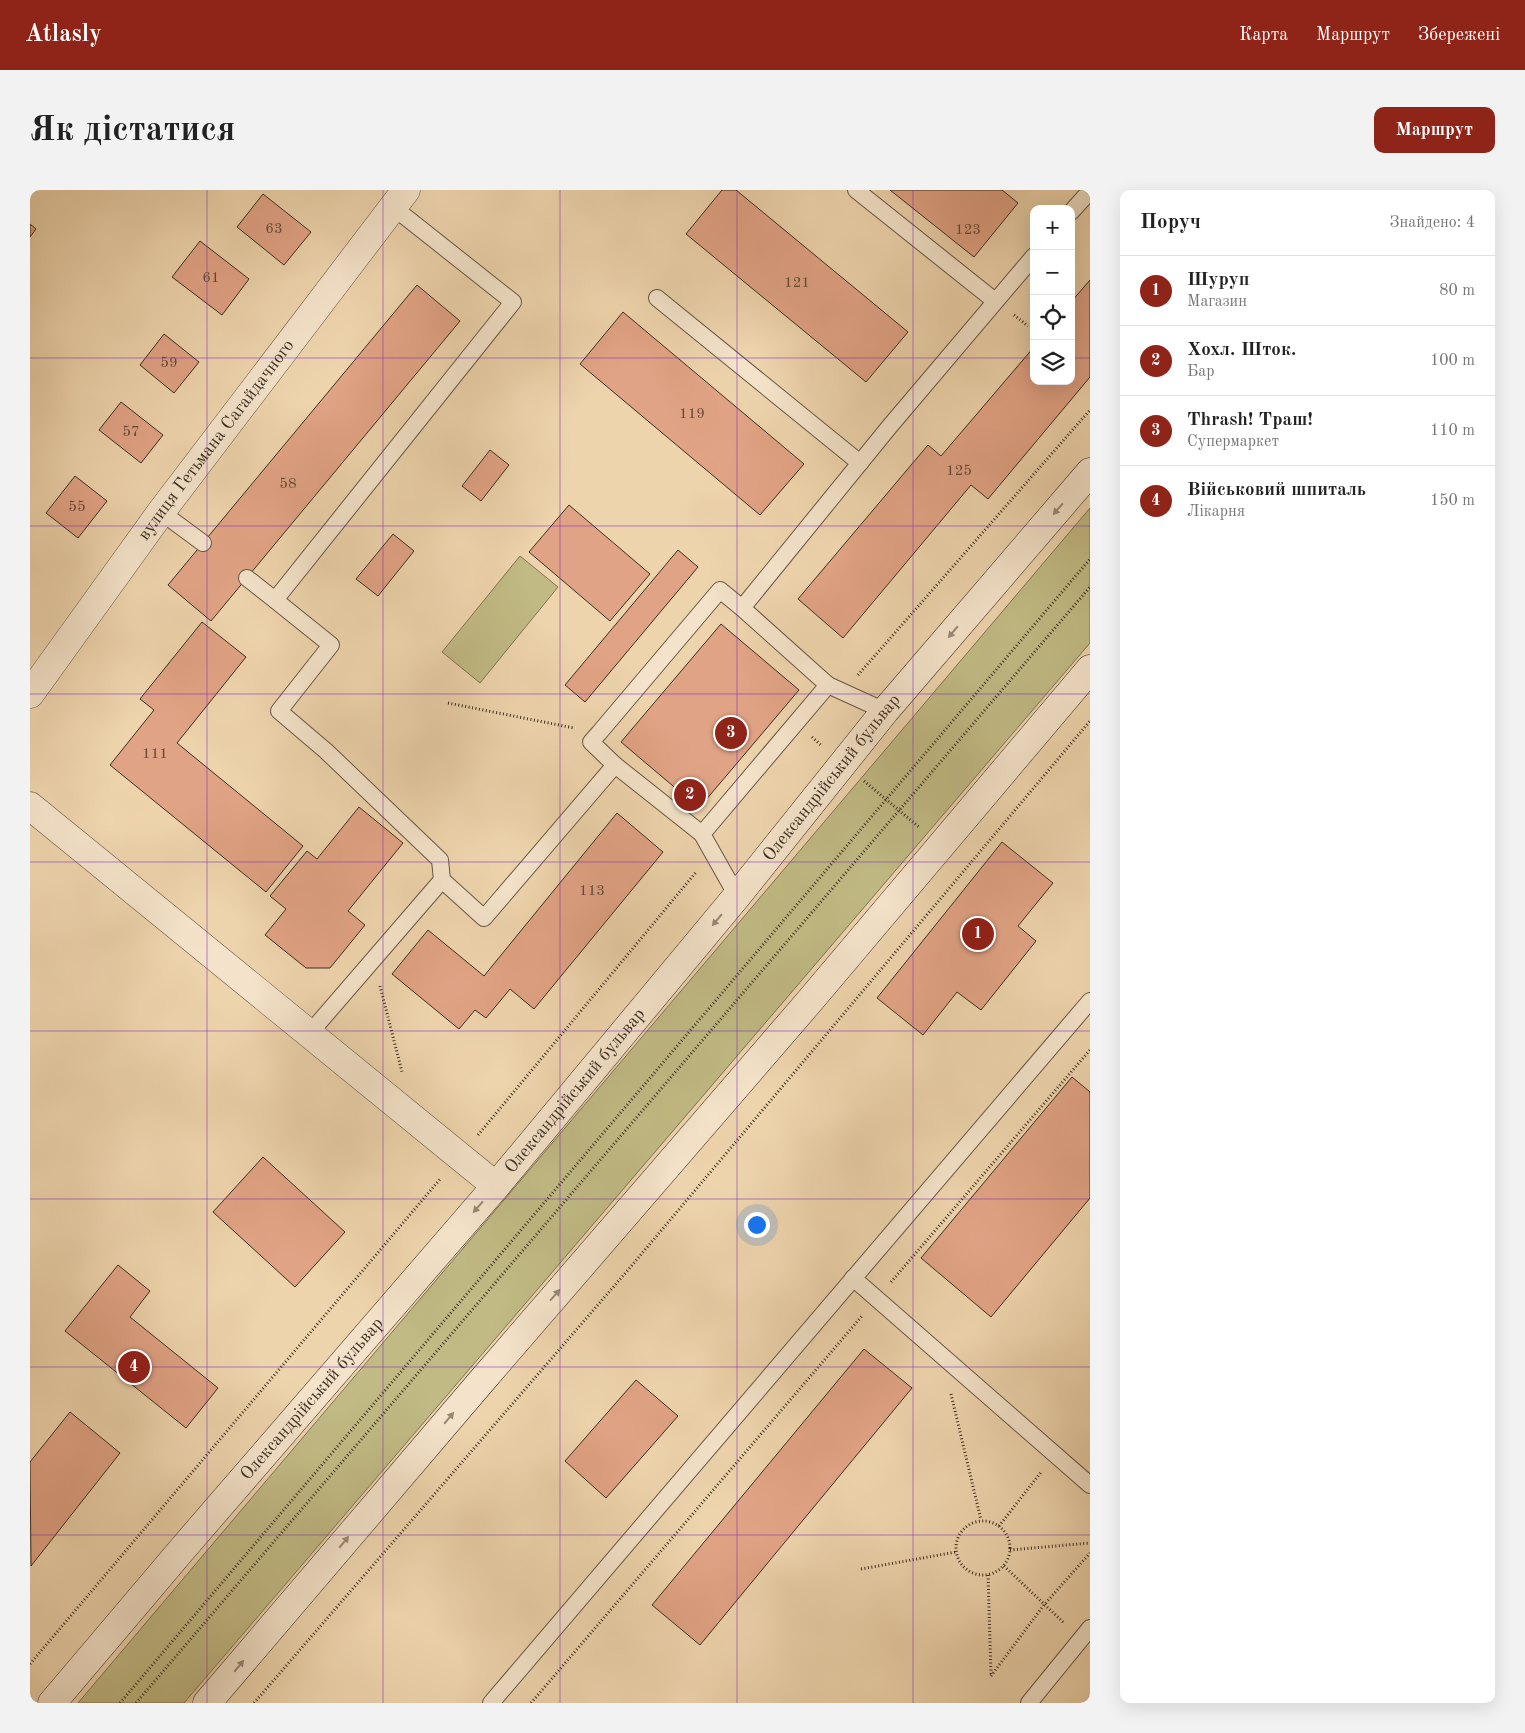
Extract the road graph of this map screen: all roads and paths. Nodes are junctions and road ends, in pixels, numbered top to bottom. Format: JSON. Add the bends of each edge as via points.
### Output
{"nodes":[{"id":1,"x":856,"y":190,"type":"edge"},
{"id":2,"x":1090,"y":190,"type":"edge"},
{"id":3,"x":400,"y":199,"type":"edge"},
{"id":4,"x":1075,"y":207,"type":"edge"},
{"id":5,"x":1030,"y":261,"type":"edge"},
{"id":6,"x":657,"y":298,"type":"dead end"},
{"id":7,"x":995,"y":301,"type":"junction"},
{"id":8,"x":1090,"y":410,"type":"edge"},
{"id":9,"x":860,"y":463,"type":"junction"},
{"id":10,"x":1090,"y":472,"type":"edge"},
{"id":11,"x":161,"y":512,"type":"junction"},
{"id":12,"x":203,"y":543,"type":"dead end"},
{"id":13,"x":1090,"y":560,"type":"edge"},
{"id":14,"x":247,"y":578,"type":"dead end"},
{"id":15,"x":1090,"y":587,"type":"edge"},
{"id":16,"x":275,"y":600,"type":"junction"},
{"id":17,"x":742,"y":608,"type":"junction"},
{"id":18,"x":1090,"y":670,"type":"edge"},
{"id":19,"x":828,"y":686,"type":"junction"},
{"id":20,"x":846,"y":693,"type":"junction"},
{"id":21,"x":30,"y":694,"type":"edge"},
{"id":22,"x":448,"y":703,"type":"dead end"},
{"id":23,"x":886,"y":711,"type":"junction"},
{"id":24,"x":1090,"y":721,"type":"edge"},
{"id":25,"x":817,"y":730,"type":"dead end"},
{"id":26,"x":599,"y":733,"type":"junction"},
{"id":27,"x":843,"y":764,"type":"junction"},
{"id":28,"x":615,"y":765,"type":"junction"},
{"id":29,"x":886,"y":799,"type":"junction"},
{"id":30,"x":30,"y":806,"type":"edge"},
{"id":31,"x":899,"y":810,"type":"junction"},
{"id":32,"x":702,"y":834,"type":"junction"},
{"id":33,"x":940,"y":845,"type":"junction"},
{"id":34,"x":713,"y":852,"type":"junction"},
{"id":35,"x":967,"y":867,"type":"junction"},
{"id":36,"x":442,"y":880,"type":"junction"},
{"id":37,"x":737,"y":896,"type":"junction"},
{"id":38,"x":374,"y":959,"type":"junction"},
{"id":39,"x":1087,"y":1012,"type":"edge"},
{"id":40,"x":309,"y":1034,"type":"junction"},
{"id":41,"x":1090,"y":1050,"type":"edge"},
{"id":42,"x":414,"y":1118,"type":"junction"},
{"id":43,"x":460,"y":1156,"type":"junction"},
{"id":44,"x":496,"y":1186,"type":"junction"},
{"id":45,"x":854,"y":1278,"type":"junction"},
{"id":46,"x":876,"y":1299,"type":"junction"},
{"id":47,"x":942,"y":1355,"type":"junction"},
{"id":48,"x":1054,"y":1454,"type":"junction"},
{"id":49,"x":1090,"y":1485,"type":"edge"},
{"id":50,"x":981,"y":1520,"type":"junction"},
{"id":51,"x":999,"y":1526,"type":"junction"},
{"id":52,"x":1090,"y":1543,"type":"edge"},
{"id":53,"x":1010,"y":1550,"type":"junction"},
{"id":54,"x":956,"y":1552,"type":"junction"},
{"id":55,"x":1090,"y":1553,"type":"edge"},
{"id":56,"x":1004,"y":1566,"type":"junction"},
{"id":57,"x":861,"y":1569,"type":"dead end"},
{"id":58,"x":988,"y":1575,"type":"junction"},
{"id":59,"x":1044,"y":1605,"type":"junction"},
{"id":60,"x":1086,"y":1633,"type":"edge"},
{"id":61,"x":30,"y":1664,"type":"edge"},
{"id":62,"x":52,"y":1703,"type":"edge"},
{"id":63,"x":120,"y":1703,"type":"edge"},
{"id":64,"x":136,"y":1703,"type":"edge"},
{"id":65,"x":207,"y":1703,"type":"edge"},
{"id":66,"x":254,"y":1703,"type":"edge"},
{"id":67,"x":491,"y":1703,"type":"edge"},
{"id":68,"x":531,"y":1703,"type":"edge"},
{"id":69,"x":1029,"y":1703,"type":"edge"}],
"edges":[{"from":1,"to":7,"type":"lane"},
{"from":2,"to":4,"type":"lane"},
{"from":3,"to":11,"type":"main road","name":"вулиця Гетьмана Сагайдачного"},
{"from":3,"to":16,"type":"lane","via":[[513,302]]},
{"from":5,"to":7,"type":"lane"},
{"from":6,"to":9,"type":"lane"},
{"from":7,"to":9,"type":"lane"},
{"from":8,"to":20,"type":"path","via":[[855,678]]},
{"from":9,"to":17,"type":"lane"},
{"from":10,"to":23,"type":"main road","name":"Олександрійський бульвар","one_way":true},
{"from":11,"to":12,"type":"lane"},
{"from":11,"to":21,"type":"main road","name":"вулиця Гетьмана Сагайдачного"},
{"from":13,"to":29,"type":"path"},
{"from":14,"to":16,"type":"lane"},
{"from":15,"to":31,"type":"path"},
{"from":16,"to":36,"type":"lane","via":[[331,645],[279,710],[440,860]]},
{"from":17,"to":19,"type":"lane"},
{"from":17,"to":26,"type":"lane","via":[[720,590]]},
{"from":18,"to":33,"type":"main road"},
{"from":19,"to":20,"type":"lane"},
{"from":19,"to":32,"type":"lane"},
{"from":20,"to":23,"type":"lane"},
{"from":22,"to":26,"type":"path"},
{"from":23,"to":27,"type":"main road","name":"Олександрійський бульвар"},
{"from":24,"to":35,"type":"path"},
{"from":25,"to":27,"type":"path","via":[[811,737]]},
{"from":26,"to":28,"type":"lane","via":[[591,742]]},
{"from":27,"to":29,"type":"path"},
{"from":27,"to":37,"type":"main road","name":"Олександрійський бульвар"},
{"from":28,"to":32,"type":"lane"},
{"from":28,"to":36,"type":"lane","via":[[484,918]]},
{"from":29,"to":31,"type":"path"},
{"from":29,"to":63,"type":"path"},
{"from":30,"to":40,"type":"main road"},
{"from":31,"to":33,"type":"path"},
{"from":31,"to":64,"type":"path"},
{"from":32,"to":34,"type":"lane"},
{"from":33,"to":35,"type":"path"},
{"from":65,"to":33,"type":"main road","one_way":true},
{"from":34,"to":37,"type":"lane"},
{"from":34,"to":43,"type":"path"},
{"from":35,"to":66,"type":"path","via":[[622,1278]]},
{"from":36,"to":38,"type":"lane"},
{"from":37,"to":44,"type":"main road","name":"Олександрійський бульвар","one_way":true},
{"from":38,"to":40,"type":"lane"},
{"from":38,"to":42,"type":"path"},
{"from":39,"to":45,"type":"lane"},
{"from":40,"to":42,"type":"main road"},
{"from":41,"to":46,"type":"path"},
{"from":42,"to":43,"type":"main road"},
{"from":43,"to":44,"type":"main road"},
{"from":43,"to":61,"type":"path"},
{"from":44,"to":62,"type":"main road","name":"Олександрійський бульвар","one_way":true},
{"from":45,"to":46,"type":"lane"},
{"from":45,"to":67,"type":"lane"},
{"from":46,"to":47,"type":"lane"},
{"from":46,"to":68,"type":"path"},
{"from":47,"to":48,"type":"lane"},
{"from":47,"to":50,"type":"path"},
{"from":48,"to":49,"type":"lane"},
{"from":48,"to":51,"type":"path"},
{"from":50,"to":51,"type":"path"},
{"from":50,"to":54,"type":"path","via":[[972,1522],[959,1534]]},
{"from":51,"to":53,"type":"path","via":[[1006,1532]]},
{"from":52,"to":53,"type":"path"},
{"from":53,"to":56,"type":"path"},
{"from":54,"to":57,"type":"path"},
{"from":54,"to":58,"type":"path","via":[[964,1568],[971,1573]]},
{"from":55,"to":59,"type":"path"},
{"from":56,"to":58,"type":"path"},
{"from":56,"to":59,"type":"path"},
{"from":58,"to":59,"type":"path","via":[[991,1676]]},
{"from":59,"to":60,"type":"path"},
{"from":60,"to":69,"type":"lane"}]}
